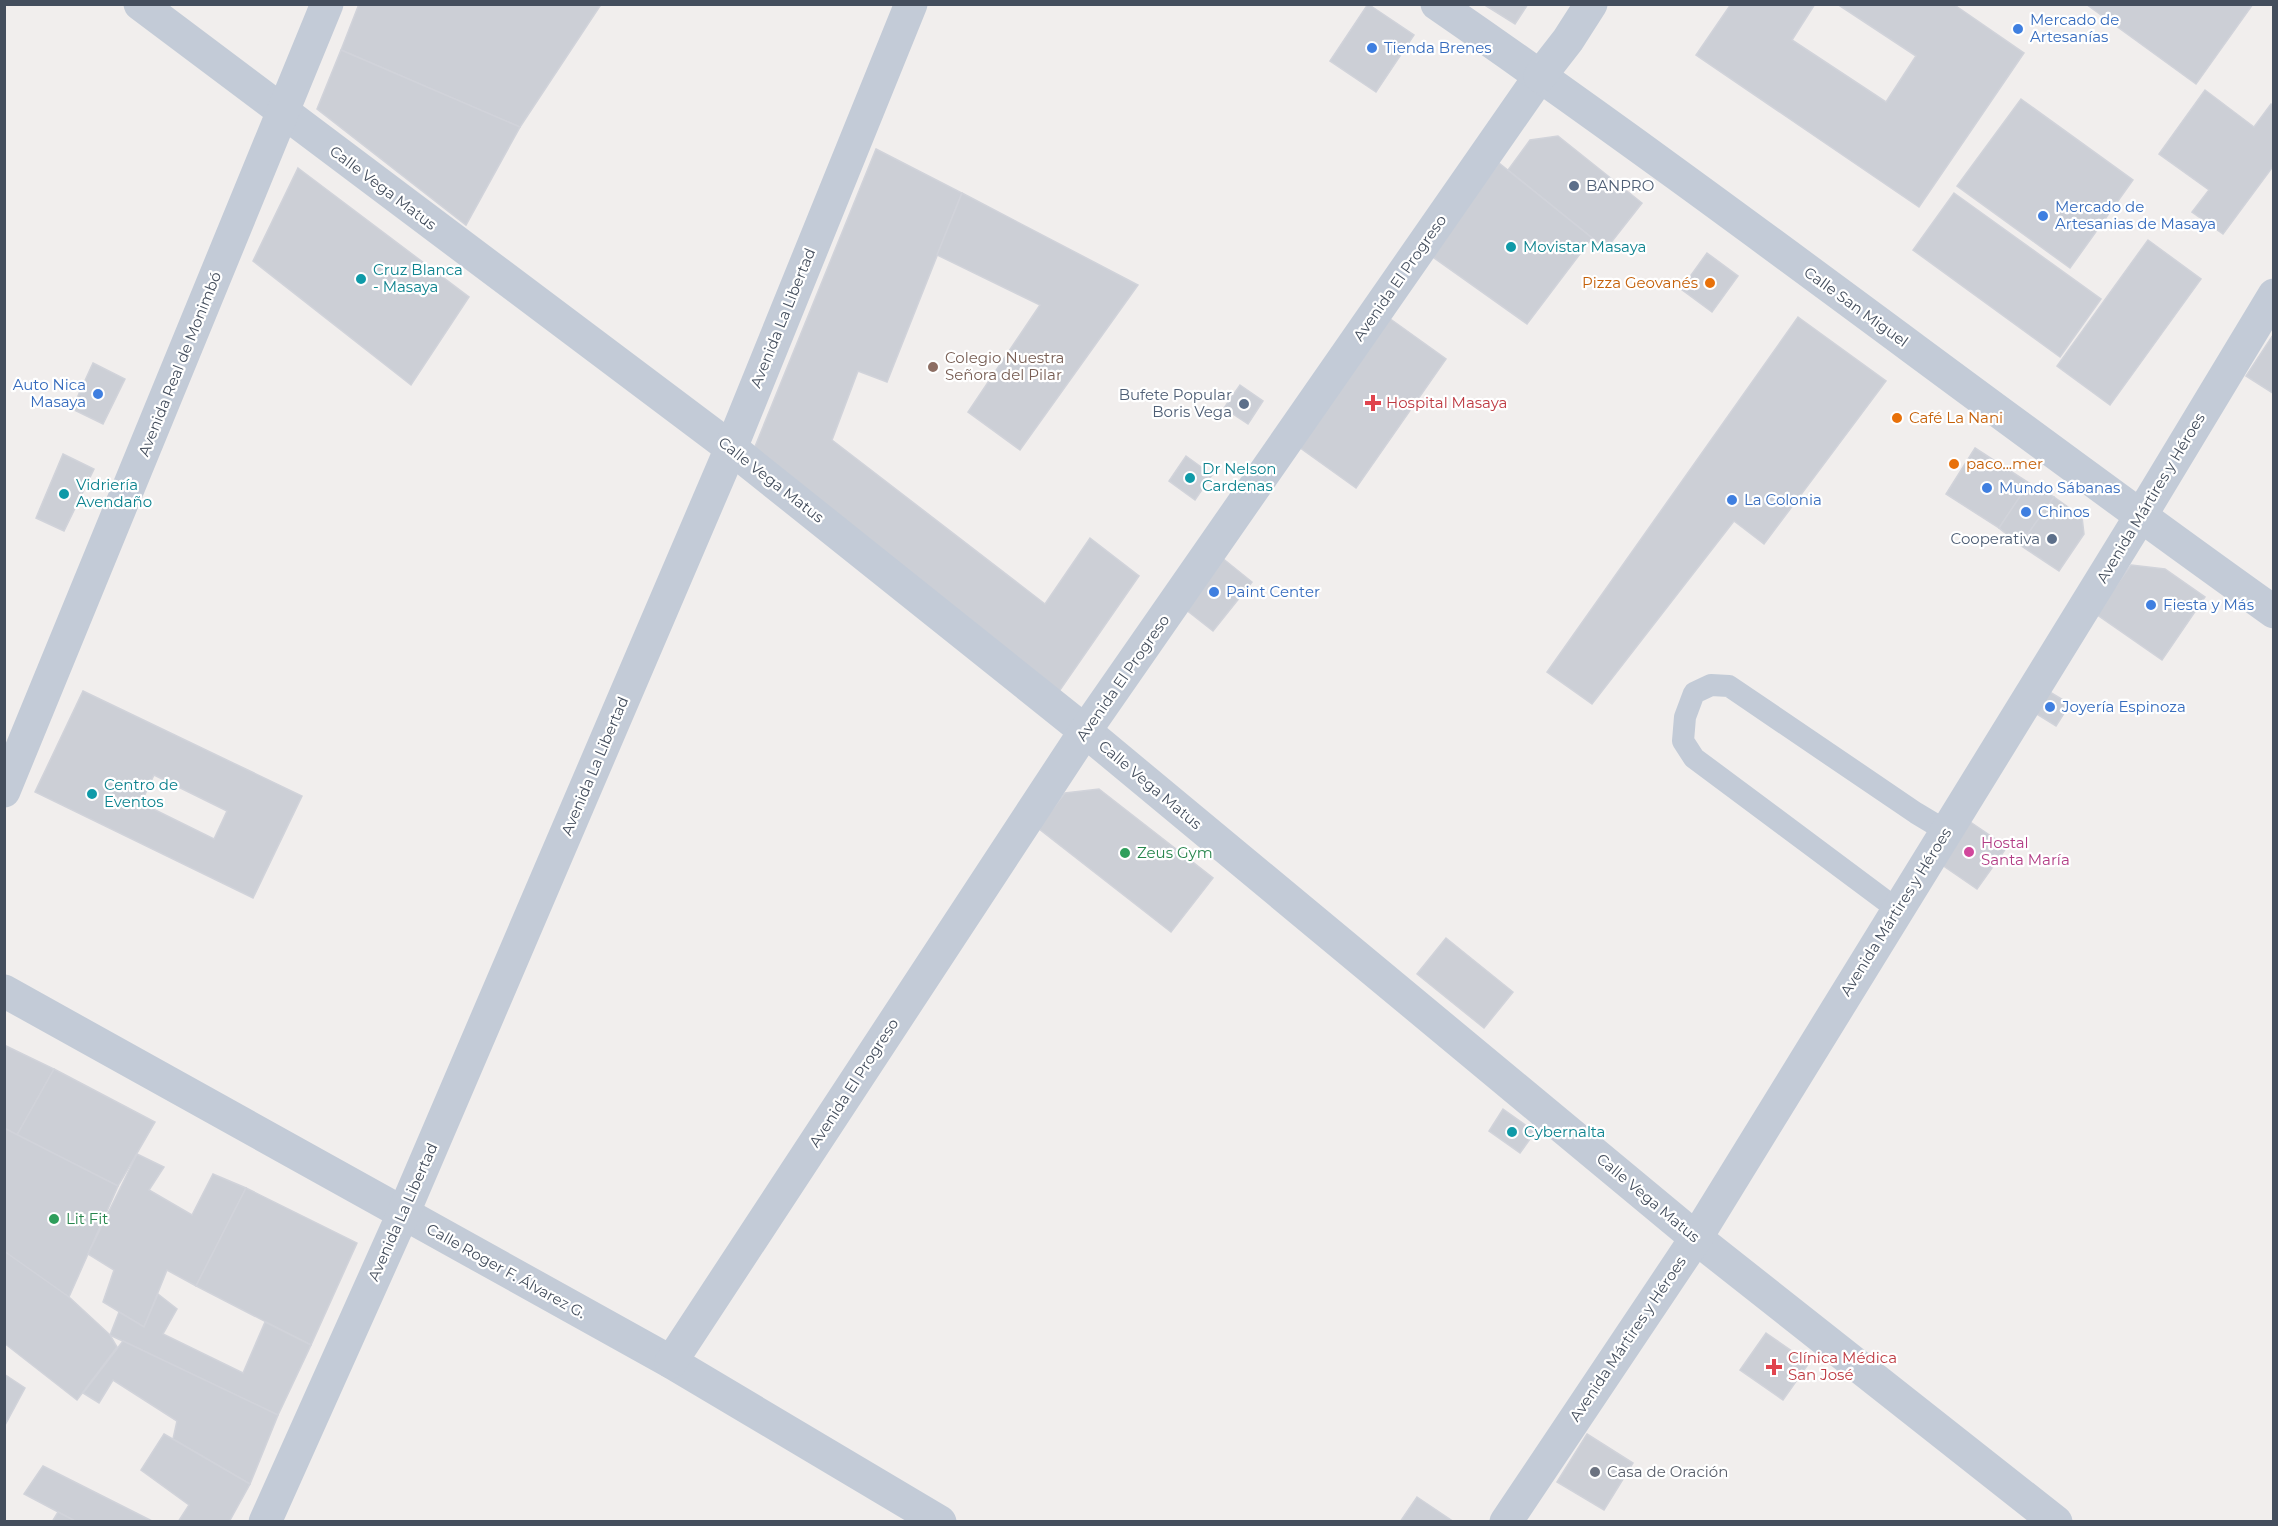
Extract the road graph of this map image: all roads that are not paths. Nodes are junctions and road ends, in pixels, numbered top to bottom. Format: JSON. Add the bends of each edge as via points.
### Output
{"nodes":[{"id":1,"x":140,"y":4,"type":"edge"},
{"id":2,"x":327,"y":4,"type":"edge"},
{"id":3,"x":911,"y":4,"type":"edge"},
{"id":4,"x":1437,"y":4,"type":"edge"},
{"id":5,"x":1591,"y":4,"type":"edge"},
{"id":6,"x":1540,"y":76,"type":"junction"},
{"id":7,"x":283,"y":113,"type":"junction"},
{"id":8,"x":2274,"y":295,"type":"edge"},
{"id":9,"x":731,"y":448,"type":"junction"},
{"id":10,"x":2140,"y":517,"type":"junction"},
{"id":11,"x":2274,"y":612,"type":"edge"},
{"id":12,"x":1085,"y":731,"type":"junction"},
{"id":13,"x":4,"y":790,"type":"edge"},
{"id":14,"x":1946,"y":831,"type":"junction"},
{"id":15,"x":1898,"y":910,"type":"junction"},
{"id":16,"x":4,"y":991,"type":"edge"},
{"id":17,"x":403,"y":1214,"type":"junction"},
{"id":18,"x":1696,"y":1238,"type":"junction"},
{"id":19,"x":671,"y":1362,"type":"junction"},
{"id":20,"x":265,"y":1521,"type":"edge"},
{"id":21,"x":940,"y":1521,"type":"edge"},
{"id":22,"x":1506,"y":1521,"type":"edge"},
{"id":23,"x":2056,"y":1521,"type":"edge"}],
"edges":[{"from":1,"to":7,"type":"street","name":"Calle Vega Matus"},
{"from":2,"to":7,"type":"street","name":"Avenida Real de Monimbó"},
{"from":3,"to":9,"type":"street","name":"Avenida La Libertad"},
{"from":4,"to":6,"type":"street","name":"Calle San Miguel"},
{"from":5,"to":6,"type":"street","name":"Avenida El Progreso"},
{"from":6,"to":10,"type":"street","name":"Calle San Miguel"},
{"from":6,"to":12,"type":"street","name":"Avenida El Progreso"},
{"from":7,"to":9,"type":"street","name":"Calle Vega Matus"},
{"from":7,"to":13,"type":"street","name":"Avenida Real de Monimbó"},
{"from":8,"to":10,"type":"street","name":"Avenida Mártires y Héroes"},
{"from":9,"to":12,"type":"street","name":"Calle Vega Matus"},
{"from":9,"to":17,"type":"street","name":"Avenida La Libertad"},
{"from":10,"to":11,"type":"street","name":"Calle San Miguel"},
{"from":10,"to":14,"type":"street","name":"Avenida Mártires y Héroes"},
{"from":12,"to":18,"type":"street","name":"Calle Vega Matus"},
{"from":12,"to":19,"type":"street","name":"Avenida El Progreso"},
{"from":14,"to":15,"type":"street","name":"Avenida Mártires y Héroes"},
{"from":14,"to":15,"type":"lane","via":[[1729,686],[1711,685],[1694,693],[1685,717],[1683,741],[1694,758]]},
{"from":15,"to":18,"type":"street","name":"Avenida Mártires y Héroes"},
{"from":16,"to":17,"type":"street","name":"Calle Roger F. Álvarez G."},
{"from":17,"to":19,"type":"street","name":"Calle Roger F. Álvarez G."},
{"from":17,"to":20,"type":"street","name":"Avenida La Libertad"},
{"from":18,"to":22,"type":"street","name":"Avenida Mártires y Héroes"},
{"from":18,"to":23,"type":"street","name":"Calle Vega Matus"},
{"from":19,"to":21,"type":"street","name":"Calle Roger F. Álvarez G."}]}
